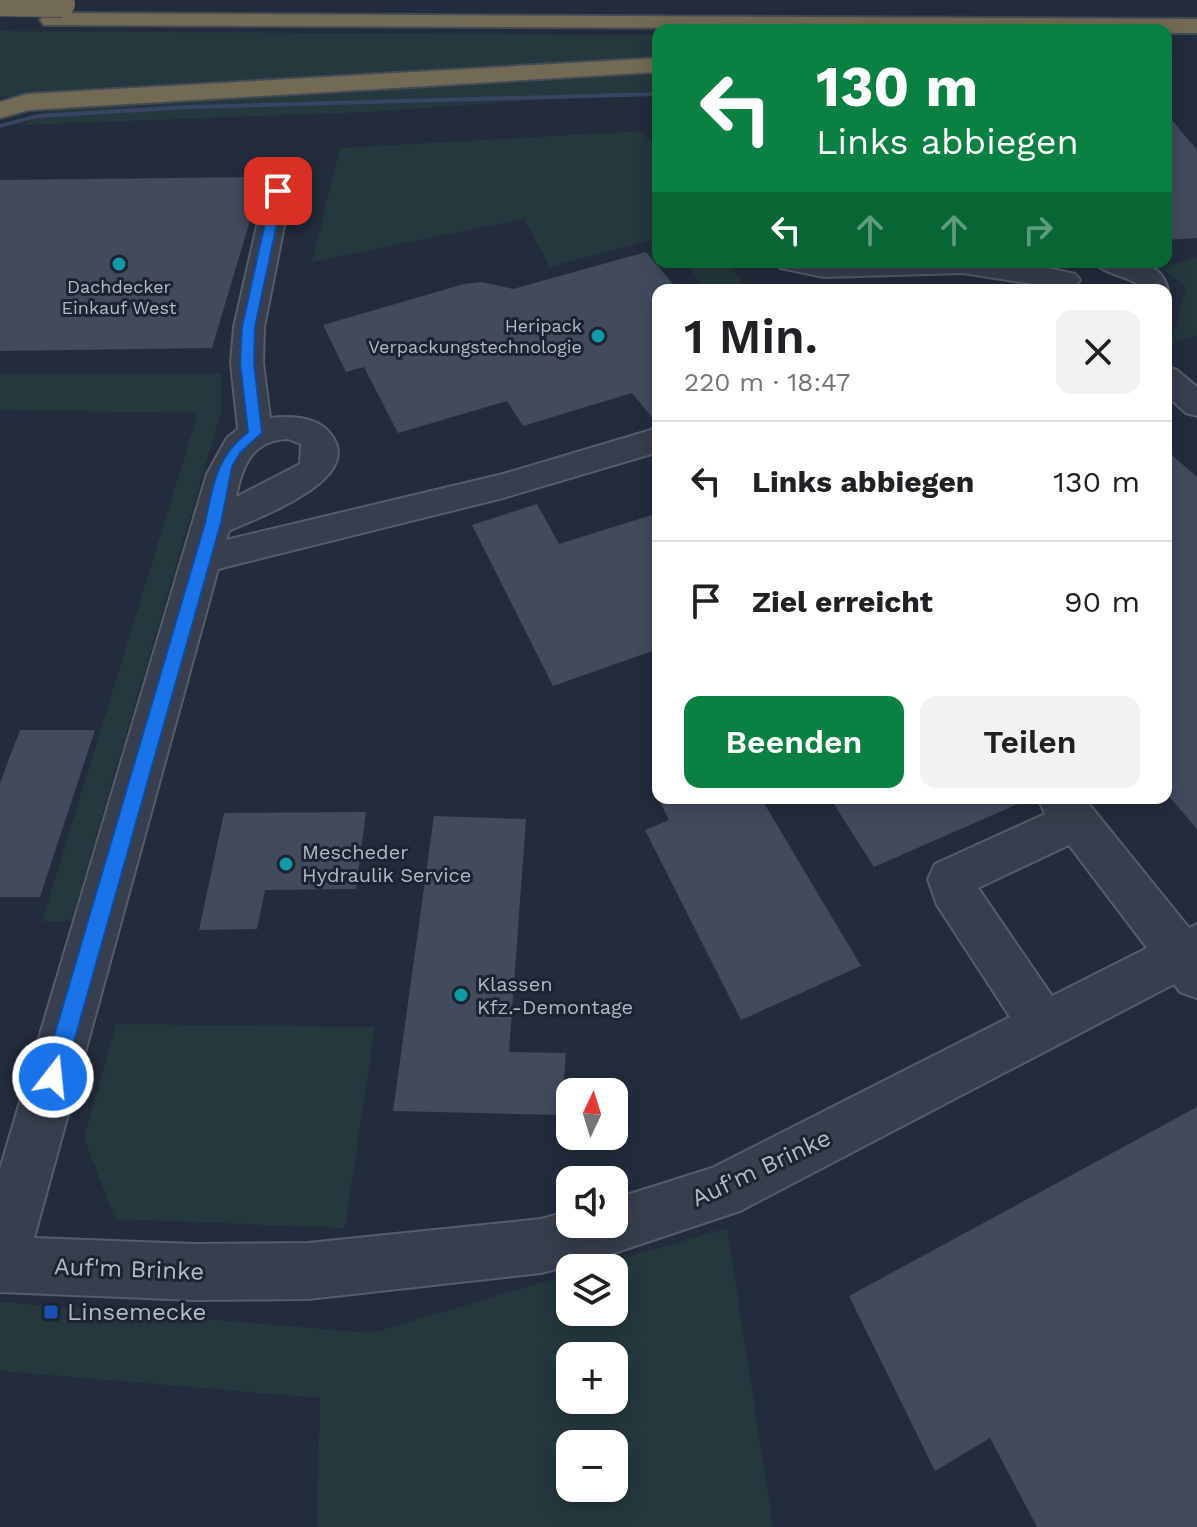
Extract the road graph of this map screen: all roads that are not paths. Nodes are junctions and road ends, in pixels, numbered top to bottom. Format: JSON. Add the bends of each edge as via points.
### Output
{"nodes":[{"id":1,"x":13,"y":0,"type":"edge"},
{"id":2,"x":754,"y":1,"type":"edge"},
{"id":3,"x":0,"y":3,"type":"edge"},
{"id":4,"x":934,"y":11,"type":"junction"},
{"id":5,"x":1197,"y":11,"type":"edge"},
{"id":6,"x":57,"y":12,"type":"junction"},
{"id":7,"x":0,"y":19,"type":"edge"},
{"id":8,"x":1034,"y":24,"type":"edge"},
{"id":9,"x":1172,"y":26,"type":"edge"},
{"id":10,"x":1197,"y":26,"type":"edge"},
{"id":11,"x":1197,"y":33,"type":"edge"},
{"id":12,"x":1172,"y":35,"type":"edge"},
{"id":13,"x":652,"y":65,"type":"edge"},
{"id":14,"x":27,"y":102,"type":"junction"},
{"id":15,"x":0,"y":104,"type":"edge"},
{"id":16,"x":0,"y":110,"type":"edge"},
{"id":17,"x":278,"y":191,"type":"dead end"},
{"id":18,"x":985,"y":268,"type":"edge"},
{"id":19,"x":998,"y":268,"type":"edge"},
{"id":20,"x":1125,"y":268,"type":"edge"},
{"id":21,"x":946,"y":284,"type":"edge"},
{"id":22,"x":1063,"y":284,"type":"edge"},
{"id":23,"x":1150,"y":284,"type":"edge"},
{"id":24,"x":1172,"y":382,"type":"edge"},
{"id":25,"x":1197,"y":405,"type":"edge"},
{"id":26,"x":255,"y":433,"type":"junction"},
{"id":27,"x":652,"y":442,"type":"edge"},
{"id":28,"x":208,"y":541,"type":"junction"},
{"id":29,"x":1067,"y":809,"type":"edge"},
{"id":30,"x":1192,"y":958,"type":"edge"},
{"id":31,"x":1043,"y":1025,"type":"junction"},
{"id":32,"x":0,"y":1262,"type":"edge"}],
"edges":[{"from":1,"to":7,"type":"street"},
{"from":2,"to":4,"type":"highway"},
{"from":3,"to":6,"type":"highway","bridge":true},
{"from":4,"to":5,"type":"highway"},
{"from":4,"to":6,"type":"highway"},
{"from":6,"to":7,"type":"highway"},
{"from":6,"to":8,"type":"highway"},
{"from":9,"to":10,"type":"highway"},
{"from":11,"to":12,"type":"highway"},
{"from":13,"to":14,"type":"highway"},
{"from":14,"to":15,"type":"highway"},
{"from":14,"to":16,"type":"highway"},
{"from":17,"to":26,"type":"street","via":[[249,327],[247,363]]},
{"from":18,"to":21,"type":"street"},
{"from":19,"to":22,"type":"street"},
{"from":20,"to":23,"type":"street","via":[[1146,276]]},
{"from":24,"to":25,"type":"street"},
{"from":26,"to":28,"type":"street","via":[[235,449],[225,466]]},
{"from":26,"to":28,"type":"street","via":[[287,428],[310,433],[317,440],[320,459],[313,472]]},
{"from":27,"to":28,"type":"street","via":[[503,486]]},
{"from":28,"to":32,"type":"street"},
{"from":29,"to":30,"type":"street"},
{"from":29,"to":31,"type":"street","via":[[951,879],[953,890]]},
{"from":30,"to":31,"type":"street","name":"Auf'm Brinke"},
{"from":31,"to":32,"type":"street","name":"Auf'm Brinke","via":[[721,1192],[541,1246],[308,1271],[194,1272]]}]}
